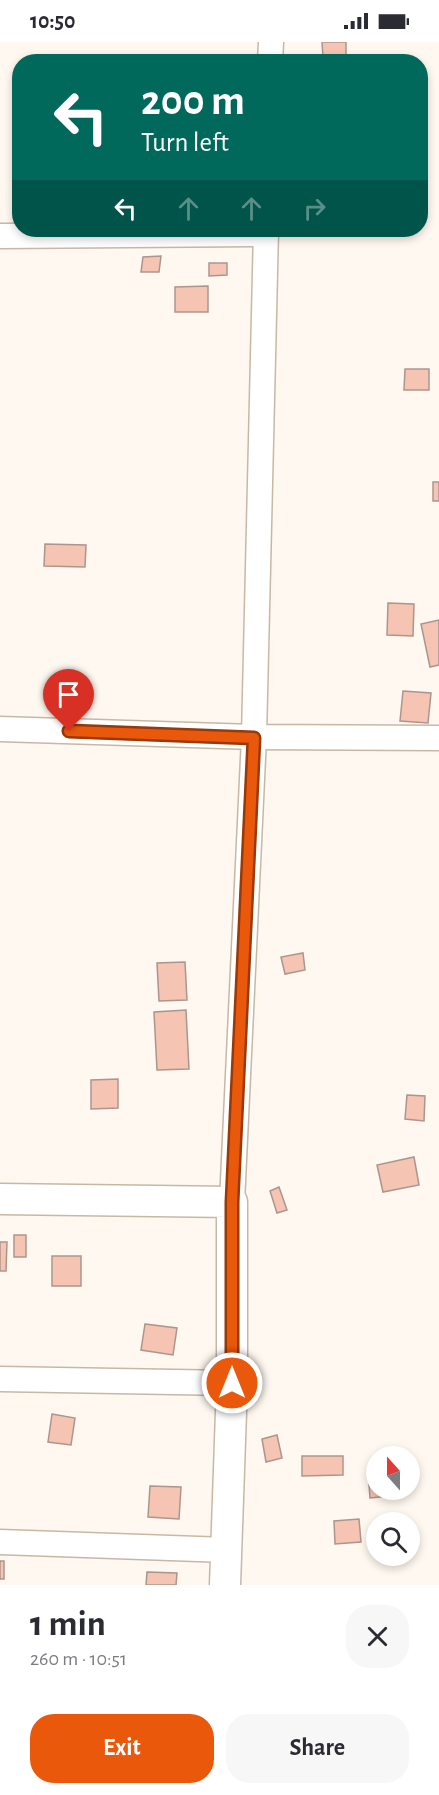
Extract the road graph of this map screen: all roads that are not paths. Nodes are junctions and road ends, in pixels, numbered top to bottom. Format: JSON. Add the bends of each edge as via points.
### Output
{"nodes":[{"id":1,"x":266,"y":237,"type":"edge"},
{"id":2,"x":0,"y":729,"type":"edge"},
{"id":3,"x":254,"y":738,"type":"junction"},
{"id":4,"x":439,"y":738,"type":"edge"},
{"id":5,"x":0,"y":1199,"type":"edge"},
{"id":6,"x":232,"y":1202,"type":"junction"},
{"id":7,"x":0,"y":1379,"type":"edge"},
{"id":8,"x":232,"y":1383,"type":"junction"},
{"id":9,"x":0,"y":1542,"type":"edge"},
{"id":10,"x":227,"y":1550,"type":"junction"},
{"id":11,"x":225,"y":1585,"type":"edge"}],
"edges":[{"from":1,"to":3,"type":"street"},
{"from":2,"to":3,"type":"street"},
{"from":3,"to":4,"type":"street"},
{"from":3,"to":6,"type":"street"},
{"from":5,"to":6,"type":"street"},
{"from":6,"to":8,"type":"street"},
{"from":7,"to":8,"type":"street"},
{"from":8,"to":10,"type":"street"},
{"from":9,"to":10,"type":"street"},
{"from":10,"to":11,"type":"street"}]}
